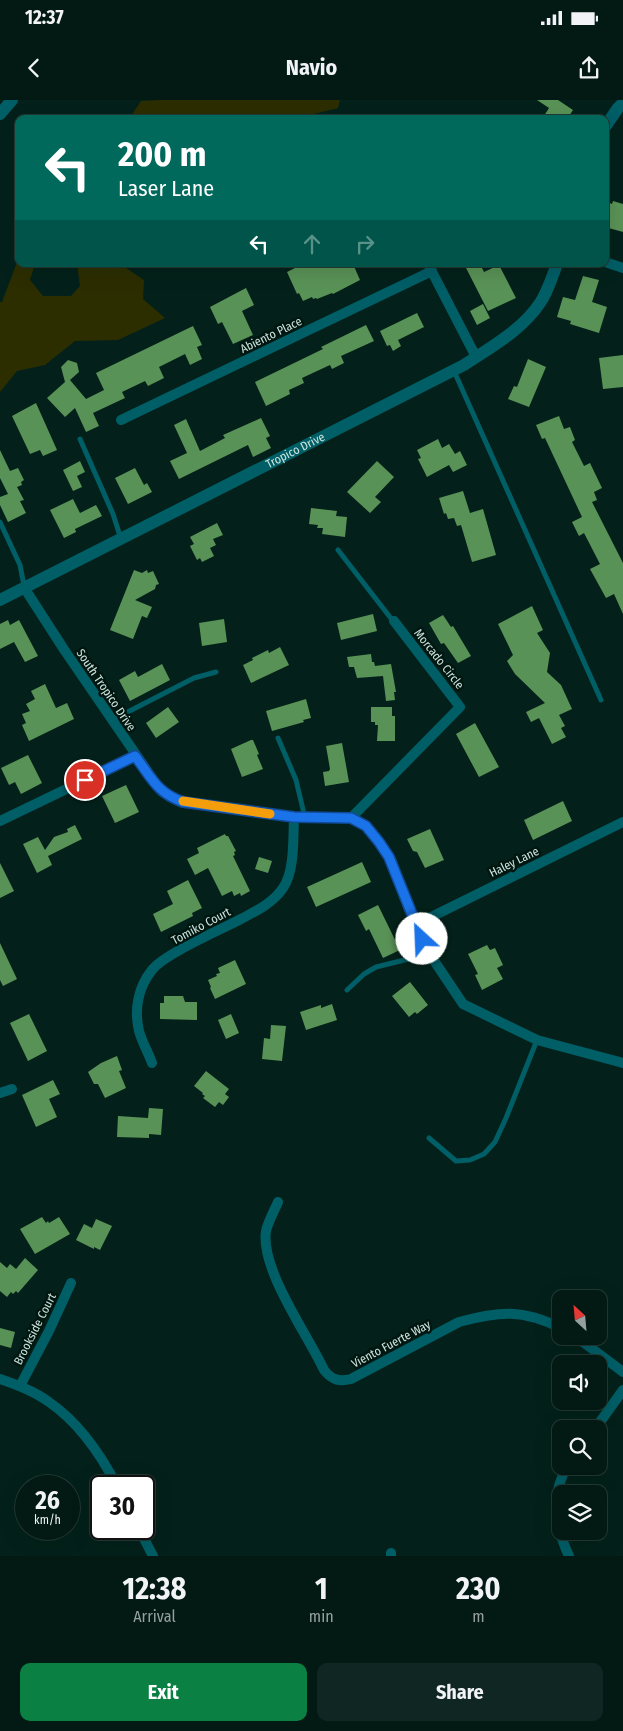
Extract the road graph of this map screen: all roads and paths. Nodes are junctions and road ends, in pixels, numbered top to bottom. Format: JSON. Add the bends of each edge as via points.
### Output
{"nodes":[{"id":1,"x":12,"y":100,"type":"edge"},
{"id":2,"x":616,"y":104,"type":"edge"},
{"id":3,"x":0,"y":114,"type":"edge"},
{"id":4,"x":609,"y":119,"type":"edge"},
{"id":5,"x":609,"y":263,"type":"edge"},
{"id":6,"x":556,"y":267,"type":"edge"},
{"id":7,"x":430,"y":268,"type":"edge"},
{"id":8,"x":623,"y":268,"type":"edge"},
{"id":9,"x":476,"y":357,"type":"junction"},
{"id":10,"x":454,"y":370,"type":"junction"},
{"id":11,"x":121,"y":420,"type":"dead end"},
{"id":12,"x":80,"y":440,"type":"dead end"},
{"id":13,"x":0,"y":522,"type":"edge"},
{"id":14,"x":121,"y":539,"type":"junction"},
{"id":15,"x":338,"y":550,"type":"dead end"},
{"id":16,"x":24,"y":589,"type":"junction"},
{"id":17,"x":0,"y":600,"type":"edge"},
{"id":18,"x":394,"y":621,"type":"joint"},
{"id":19,"x":216,"y":672,"type":"dead end"},
{"id":20,"x":601,"y":700,"type":"dead end"},
{"id":21,"x":112,"y":720,"type":"junction"},
{"id":22,"x":278,"y":738,"type":"dead end"},
{"id":23,"x":135,"y":756,"type":"junction"},
{"id":24,"x":300,"y":818,"type":"junction"},
{"id":25,"x":351,"y":818,"type":"junction"},
{"id":26,"x":0,"y":821,"type":"edge"},
{"id":27,"x":623,"y":822,"type":"edge"},
{"id":28,"x":415,"y":925,"type":"junction"},
{"id":29,"x":430,"y":954,"type":"junction"},
{"id":30,"x":347,"y":990,"type":"dead end"},
{"id":31,"x":537,"y":1040,"type":"junction"},
{"id":32,"x":152,"y":1063,"type":"dead end"},
{"id":33,"x":623,"y":1063,"type":"edge"},
{"id":34,"x":12,"y":1089,"type":"dead end"},
{"id":35,"x":0,"y":1093,"type":"edge"},
{"id":36,"x":429,"y":1138,"type":"dead end"},
{"id":37,"x":278,"y":1202,"type":"dead end"},
{"id":38,"x":71,"y":1283,"type":"dead end"},
{"id":39,"x":552,"y":1324,"type":"edge"},
{"id":40,"x":586,"y":1345,"type":"edge"},
{"id":41,"x":623,"y":1372,"type":"edge"},
{"id":42,"x":0,"y":1379,"type":"edge"},
{"id":43,"x":20,"y":1386,"type":"junction"},
{"id":44,"x":623,"y":1390,"type":"edge"},
{"id":45,"x":601,"y":1420,"type":"edge"},
{"id":46,"x":110,"y":1475,"type":"edge"},
{"id":47,"x":564,"y":1475,"type":"edge"},
{"id":48,"x":145,"y":1540,"type":"edge"},
{"id":49,"x":153,"y":1556,"type":"edge"},
{"id":50,"x":569,"y":1556,"type":"edge"}],
"edges":[{"from":1,"to":3,"type":"street"},
{"from":2,"to":4,"type":"street"},
{"from":5,"to":8,"type":"street"},
{"from":6,"to":9,"type":"street","name":"Tropico Drive","via":[[540,303],[520,326]]},
{"from":7,"to":9,"type":"street","name":"Abiento Place"},
{"from":7,"to":11,"type":"street","name":"Abiento Place"},
{"from":9,"to":10,"type":"street","name":"Tropico Drive"},
{"from":10,"to":14,"type":"street","name":"Tropico Drive"},
{"from":10,"to":20,"type":"lane"},
{"from":12,"to":14,"type":"lane"},
{"from":13,"to":16,"type":"lane","via":[[20,565]]},
{"from":14,"to":16,"type":"street","name":"Tropico Drive"},
{"from":15,"to":18,"type":"lane","name":"Morcado Circle"},
{"from":16,"to":17,"type":"street","name":"Tropico Drive"},
{"from":16,"to":21,"type":"street","name":"South Tropico Drive"},
{"from":18,"to":25,"type":"street","name":"Morcado Circle","via":[[460,707]]},
{"from":19,"to":21,"type":"lane","via":[[194,678]]},
{"from":21,"to":23,"type":"street","name":"South Tropico Drive"},
{"from":22,"to":24,"type":"lane","via":[[296,780]]},
{"from":23,"to":24,"type":"street","name":"South Tropico Drive","via":[[161,791],[183,802]]},
{"from":23,"to":26,"type":"street"},
{"from":24,"to":25,"type":"street","name":"South Tropico Drive"},
{"from":24,"to":32,"type":"street","name":"Tomiko Court","via":[[291,865],[284,886],[276,896],[261,908],[167,958],[152,969],[141,987],[136,1008],[139,1031]]},
{"from":25,"to":28,"type":"street","via":[[366,826],[389,857]]},
{"from":27,"to":28,"type":"street","name":"Haley Lane"},
{"from":28,"to":29,"type":"street"},
{"from":29,"to":30,"type":"lane","via":[[376,967]]},
{"from":29,"to":31,"type":"street","via":[[462,1004]]},
{"from":31,"to":33,"type":"street"},
{"from":31,"to":36,"type":"lane","via":[[495,1142],[484,1154],[470,1160],[456,1160]]},
{"from":34,"to":35,"type":"street"},
{"from":37,"to":39,"type":"street","name":"Viento Fuerte Way","via":[[266,1232],[268,1258],[278,1284],[324,1370],[336,1380],[351,1379],[459,1322],[502,1313],[520,1313]]},
{"from":38,"to":43,"type":"street","name":"Brookside Court"},
{"from":40,"to":41,"type":"street"},
{"from":42,"to":43,"type":"street"},
{"from":43,"to":46,"type":"street","via":[[49,1402],[74,1424]]},
{"from":44,"to":45,"type":"street"},
{"from":47,"to":50,"type":"street","via":[[556,1508],[562,1542]]},
{"from":48,"to":49,"type":"street"}]}
